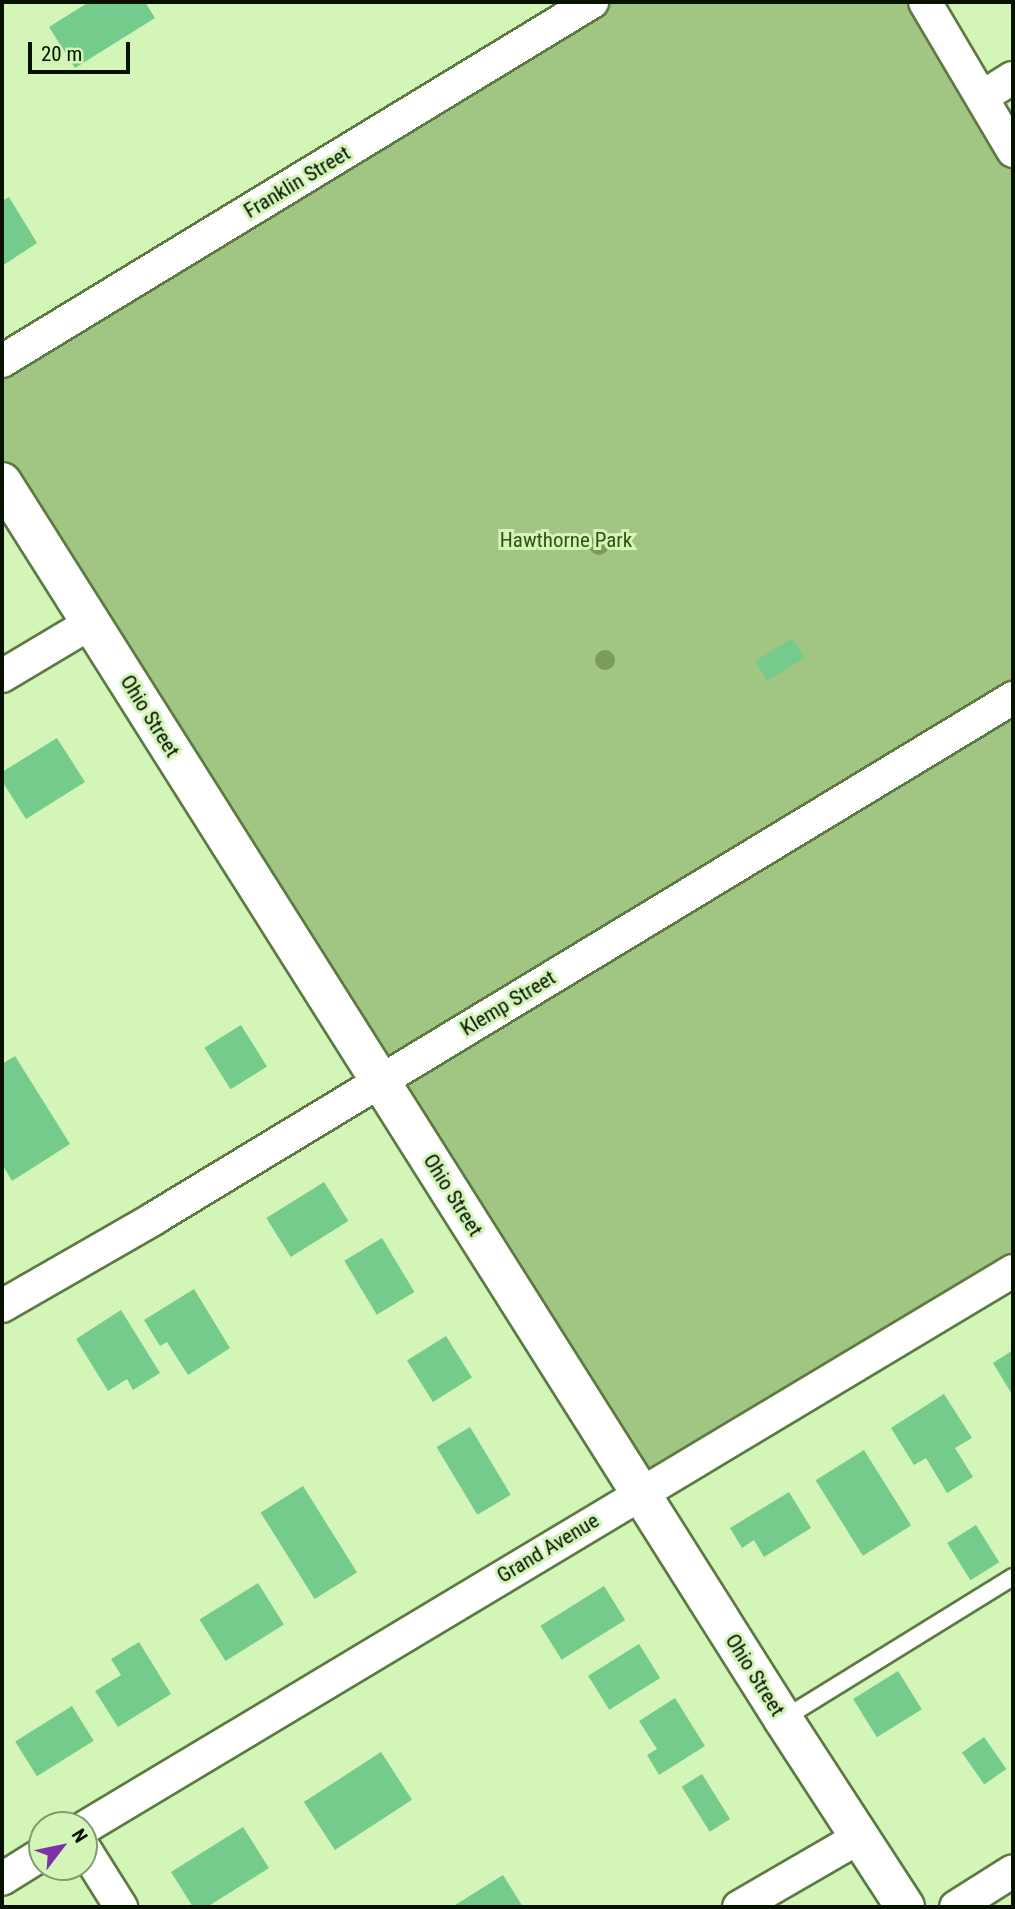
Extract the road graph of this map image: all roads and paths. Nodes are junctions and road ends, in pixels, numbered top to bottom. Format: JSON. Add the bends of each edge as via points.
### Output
{"nodes":[{"id":1,"x":592,"y":2,"type":"edge"},
{"id":2,"x":925,"y":2,"type":"edge"},
{"id":3,"x":1013,"y":78,"type":"edge"},
{"id":4,"x":982,"y":97,"type":"junction"},
{"id":5,"x":1013,"y":150,"type":"edge"},
{"id":6,"x":2,"y":361,"type":"edge"},
{"id":7,"x":2,"y":482,"type":"edge"},
{"id":8,"x":91,"y":623,"type":"junction"},
{"id":9,"x":2,"y":676,"type":"edge"},
{"id":10,"x":1013,"y":698,"type":"edge"},
{"id":11,"x":381,"y":1079,"type":"junction"},
{"id":12,"x":1013,"y":1271,"type":"edge"},
{"id":13,"x":2,"y":1306,"type":"edge"},
{"id":14,"x":640,"y":1492,"type":"junction"},
{"id":15,"x":1013,"y":1577,"type":"edge"},
{"id":16,"x":783,"y":1720,"type":"junction"},
{"id":17,"x":98,"y":1820,"type":"edge"},
{"id":18,"x":858,"y":1838,"type":"junction"},
{"id":19,"x":28,"y":1863,"type":"edge"},
{"id":20,"x":98,"y":1870,"type":"edge"},
{"id":21,"x":1013,"y":1871,"type":"edge"},
{"id":22,"x":2,"y":1879,"type":"edge"},
{"id":23,"x":121,"y":1907,"type":"edge"},
{"id":24,"x":738,"y":1907,"type":"edge"},
{"id":25,"x":905,"y":1907,"type":"edge"},
{"id":26,"x":956,"y":1907,"type":"edge"}],
"edges":[{"from":1,"to":6,"type":"street","name":"Franklin Street"},
{"from":2,"to":4,"type":"street"},
{"from":3,"to":4,"type":"street"},
{"from":4,"to":5,"type":"street"},
{"from":7,"to":8,"type":"street","name":"Ohio Street"},
{"from":8,"to":9,"type":"street"},
{"from":8,"to":11,"type":"street","name":"Ohio Street"},
{"from":10,"to":11,"type":"street","name":"Klemp Street"},
{"from":11,"to":13,"type":"street","name":"Klemp Street"},
{"from":11,"to":14,"type":"street","name":"Ohio Street"},
{"from":12,"to":14,"type":"street","name":"Grand Avenue"},
{"from":14,"to":16,"type":"street","name":"Ohio Street"},
{"from":14,"to":17,"type":"street","name":"Grand Avenue"},
{"from":15,"to":16,"type":"lane"},
{"from":16,"to":18,"type":"street","name":"Ohio Street"},
{"from":18,"to":24,"type":"street"},
{"from":18,"to":25,"type":"street","name":"Ohio Street"},
{"from":19,"to":22,"type":"street"},
{"from":20,"to":23,"type":"street"},
{"from":21,"to":26,"type":"street"}]}
